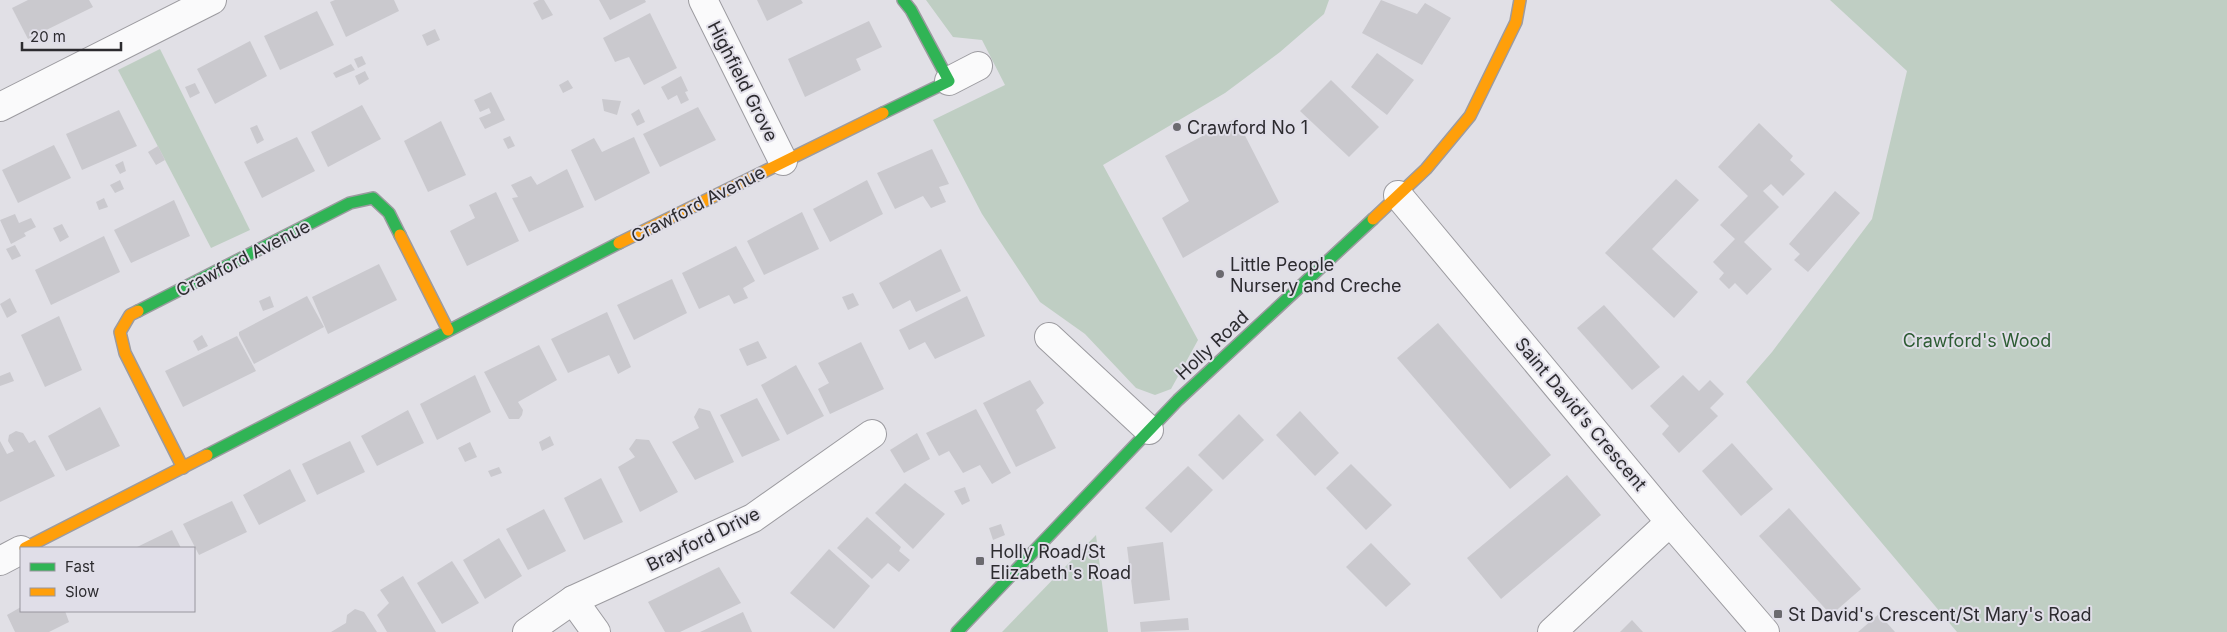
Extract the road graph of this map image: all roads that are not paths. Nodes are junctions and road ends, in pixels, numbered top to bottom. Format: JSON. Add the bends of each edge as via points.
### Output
{"nodes":[{"id":1,"x":212,"y":0,"type":"edge"},
{"id":2,"x":703,"y":0,"type":"edge"},
{"id":3,"x":903,"y":0,"type":"edge"},
{"id":4,"x":1520,"y":0,"type":"edge"},
{"id":5,"x":978,"y":66,"type":"dead end"},
{"id":6,"x":949,"y":81,"type":"junction"},
{"id":7,"x":0,"y":107,"type":"edge"},
{"id":8,"x":783,"y":161,"type":"junction"},
{"id":9,"x":1398,"y":195,"type":"junction"},
{"id":10,"x":448,"y":330,"type":"junction"},
{"id":11,"x":1049,"y":337,"type":"dead end"},
{"id":12,"x":1149,"y":430,"type":"junction"},
{"id":13,"x":872,"y":434,"type":"dead end"},
{"id":14,"x":183,"y":468,"type":"junction"},
{"id":15,"x":1670,"y":522,"type":"junction"},
{"id":16,"x":27,"y":547,"type":"edge"},
{"id":17,"x":20,"y":551,"type":"edge"},
{"id":18,"x":0,"y":561,"type":"edge"},
{"id":19,"x":573,"y":600,"type":"junction"},
{"id":20,"x":527,"y":632,"type":"edge"},
{"id":21,"x":596,"y":632,"type":"edge"},
{"id":22,"x":957,"y":632,"type":"edge"},
{"id":23,"x":1552,"y":632,"type":"edge"},
{"id":24,"x":1765,"y":632,"type":"edge"}],
"edges":[{"from":1,"to":7,"type":"street"},
{"from":2,"to":8,"type":"street","name":"Highfield Grove"},
{"from":3,"to":6,"type":"street"},
{"from":4,"to":9,"type":"street","name":"Holly Road","via":[[1516,22],[1470,116],[1426,169]]},
{"from":5,"to":6,"type":"street","name":"Crawford Avenue"},
{"from":6,"to":8,"type":"street","name":"Crawford Avenue"},
{"from":8,"to":10,"type":"street","name":"Crawford Avenue"},
{"from":9,"to":12,"type":"street","name":"Holly Road"},
{"from":9,"to":15,"type":"street","name":"Saint David's Crescent"},
{"from":10,"to":14,"type":"street","name":"Crawford Avenue"},
{"from":10,"to":14,"type":"street","name":"Crawford Avenue","via":[[389,213],[373,198],[350,203],[130,315],[120,332],[125,353]]},
{"from":11,"to":12,"type":"street"},
{"from":12,"to":22,"type":"street","name":"Holly Road"},
{"from":13,"to":19,"type":"street","name":"Brayford Drive","via":[[753,518]]},
{"from":14,"to":16,"type":"street","name":"Crawford Avenue"},
{"from":15,"to":23,"type":"street"},
{"from":15,"to":24,"type":"street","name":"Saint David's Crescent"},
{"from":17,"to":18,"type":"street","name":"Crawford Avenue"},
{"from":19,"to":20,"type":"street","name":"Brayford Drive"},
{"from":19,"to":21,"type":"street"}]}
